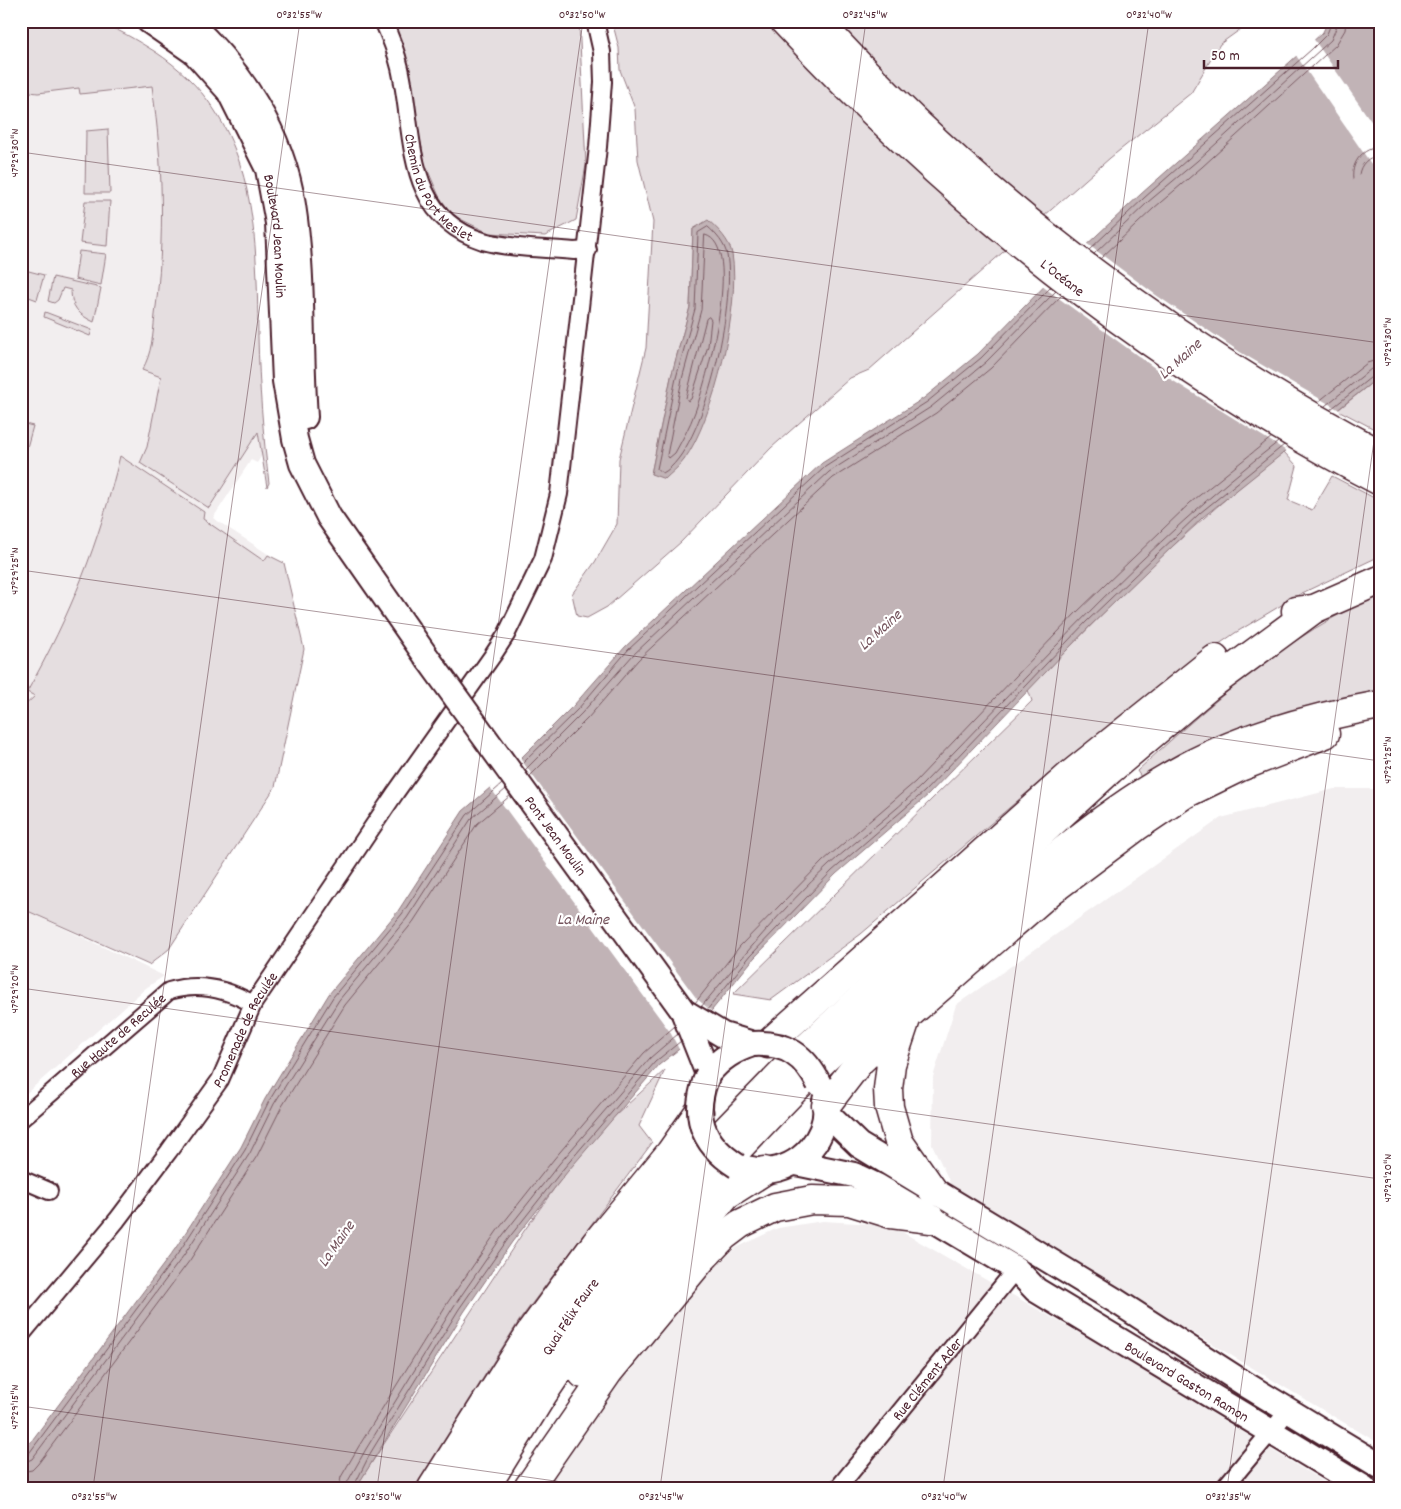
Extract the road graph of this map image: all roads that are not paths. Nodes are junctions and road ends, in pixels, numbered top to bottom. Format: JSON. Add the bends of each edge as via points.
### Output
{"nodes":[{"id":1,"x":149,"y":21,"type":"edge"},
{"id":2,"x":187,"y":21,"type":"edge"},
{"id":3,"x":383,"y":21,"type":"edge"},
{"id":4,"x":595,"y":21,"type":"edge"},
{"id":5,"x":784,"y":21,"type":"edge"},
{"id":6,"x":818,"y":21,"type":"edge"},
{"id":7,"x":588,"y":250,"type":"junction"},
{"id":8,"x":1380,"y":454,"type":"edge"},
{"id":9,"x":1380,"y":480,"type":"edge"},
{"id":10,"x":317,"y":492,"type":"junction"},
{"id":11,"x":1380,"y":580,"type":"edge"},
{"id":12,"x":1314,"y":608,"type":"junction"},
{"id":13,"x":428,"y":659,"type":"joint"},
{"id":14,"x":1380,"y":705,"type":"edge"},
{"id":15,"x":1380,"y":721,"type":"edge"},
{"id":16,"x":253,"y":1004,"type":"junction"},
{"id":17,"x":683,"y":1011,"type":"junction"},
{"id":18,"x":907,"y":1016,"type":"junction"},
{"id":19,"x":760,"y":1044,"type":"junction"},
{"id":20,"x":705,"y":1068,"type":"junction"},
{"id":21,"x":824,"y":1101,"type":"junction"},
{"id":22,"x":698,"y":1112,"type":"junction"},
{"id":23,"x":21,"y":1119,"type":"edge"},
{"id":24,"x":796,"y":1163,"type":"junction"},
{"id":25,"x":717,"y":1166,"type":"junction"},
{"id":26,"x":764,"y":1171,"type":"junction"},
{"id":27,"x":21,"y":1179,"type":"edge"},
{"id":28,"x":49,"y":1190,"type":"dead end"},
{"id":29,"x":934,"y":1192,"type":"junction"},
{"id":30,"x":931,"y":1220,"type":"junction"},
{"id":31,"x":1016,"y":1269,"type":"junction"},
{"id":32,"x":1137,"y":1314,"type":"junction"},
{"id":33,"x":21,"y":1335,"type":"edge"},
{"id":34,"x":1288,"y":1411,"type":"junction"},
{"id":35,"x":1271,"y":1432,"type":"junction"},
{"id":36,"x":1380,"y":1466,"type":"edge"},
{"id":37,"x":432,"y":1488,"type":"edge"},
{"id":38,"x":458,"y":1488,"type":"edge"},
{"id":39,"x":485,"y":1488,"type":"edge"},
{"id":40,"x":512,"y":1488,"type":"edge"},
{"id":41,"x":528,"y":1488,"type":"edge"},
{"id":42,"x":838,"y":1488,"type":"edge"},
{"id":43,"x":1224,"y":1488,"type":"edge"},
{"id":44,"x":1364,"y":1488,"type":"edge"}],
"edges":[{"from":1,"to":10,"type":"main road","name":"Boulevard Jean Moulin","via":[[195,53],[229,91],[268,169],[278,222],[285,381],[302,464]]},
{"from":2,"to":10,"type":"main road","name":"Boulevard Jean Moulin","via":[[212,44],[245,85],[282,161],[292,204],[299,259],[307,439]]},
{"from":3,"to":7,"type":"street","name":"Chemin du Port Meslet","via":[[400,69],[418,178],[440,214],[462,231],[485,241]]},
{"from":4,"to":7,"type":"street","name":"Promenade de Reculée","via":[[602,52],[603,82]]},
{"from":5,"to":9,"type":"highway","name":"L’Océane","via":[[905,144],[1051,270],[1206,380],[1266,418]]},
{"from":6,"to":8,"type":"highway","name":"L’Océane","via":[[943,146],[1056,244],[1152,316],[1228,366]]},
{"from":7,"to":16,"type":"street","name":"Promenade de Reculée","via":[[560,494],[543,559],[506,635]]},
{"from":10,"to":13,"type":"main road","name":"Boulevard Jean Moulin","via":[[329,517]]},
{"from":11,"to":12,"type":"highway"},
{"from":12,"to":19,"type":"highway","via":[[1280,614],[1180,685],[1070,775],[815,1003]]},
{"from":12,"to":25,"type":"highway","via":[[1208,687],[1110,770],[805,1048]]},
{"from":13,"to":17,"type":"main road","name":"Pont Jean Moulin","bridge":true},
{"from":14,"to":25,"type":"highway","via":[[1316,719],[1220,751],[1185,767],[1096,826],[1040,869],[825,1059]]},
{"from":15,"to":18,"type":"highway","via":[[1288,747],[1184,794],[1052,890]]},
{"from":16,"to":23,"type":"street","name":"Rue Haute de Reculée","via":[[233,992],[189,987],[170,990]]},
{"from":16,"to":33,"type":"street","name":"Promenade de Reculée","via":[[214,1088],[117,1220]]},
{"from":17,"to":19,"type":"main road","name":"Pont Jean Moulin","via":[[723,1035]]},
{"from":17,"to":20,"type":"main road","name":"Pont Jean Moulin"},
{"from":18,"to":21,"type":"highway"},
{"from":18,"to":29,"type":"highway","via":[[891,1064],[889,1107],[899,1142]]},
{"from":19,"to":20,"type":"main road","via":[[736,1050]]},
{"from":19,"to":21,"type":"main road","name":"Boulevard Gaston Ramon","bridge":true,"via":[[790,1050],[810,1065]]},
{"from":20,"to":22,"type":"main road","bridge":true},
{"from":21,"to":24,"type":"main road","via":[[823,1126],[815,1144]]},
{"from":21,"to":29,"type":"main road","name":"Boulevard Gaston Ramon","via":[[858,1146]]},
{"from":22,"to":25,"type":"main road","bridge":true,"via":[[708,1141],[720,1155]]},
{"from":22,"to":37,"type":"highway","via":[[670,1153],[596,1243],[530,1333]]},
{"from":24,"to":26,"type":"main road"},
{"from":24,"to":30,"type":"main road","name":"Boulevard Gaston Ramon","via":[[854,1175]]},
{"from":25,"to":26,"type":"main road"},
{"from":25,"to":38,"type":"highway","name":"Quai Félix Faure","via":[[634,1232],[581,1298]]},
{"from":25,"to":39,"type":"highway","name":"Quai Félix Faure","via":[[602,1306]]},
{"from":26,"to":40,"type":"highway","via":[[726,1195],[630,1312],[583,1375]]},
{"from":27,"to":28,"type":"street"},
{"from":29,"to":32,"type":"main road","name":"Boulevard Gaston Ramon"},
{"from":30,"to":31,"type":"main road","name":"Boulevard Gaston Ramon"},
{"from":30,"to":41,"type":"highway","via":[[891,1214],[849,1201],[812,1200],[775,1207],[740,1224],[700,1261],[609,1371]]},
{"from":31,"to":32,"type":"main road","name":"Boulevard Gaston Ramon","via":[[1038,1274],[1111,1315]]},
{"from":31,"to":35,"type":"main road","name":"Boulevard Gaston Ramon","via":[[1036,1290]]},
{"from":31,"to":42,"type":"street","name":"Rue Clément Ader"},
{"from":32,"to":34,"type":"main road","name":"Boulevard Gaston Ramon"},
{"from":34,"to":35,"type":"street"},
{"from":34,"to":36,"type":"main road","name":"Boulevard Gaston Ramon"},
{"from":35,"to":43,"type":"street"},
{"from":35,"to":44,"type":"main road","name":"Boulevard Gaston Ramon"}]}
